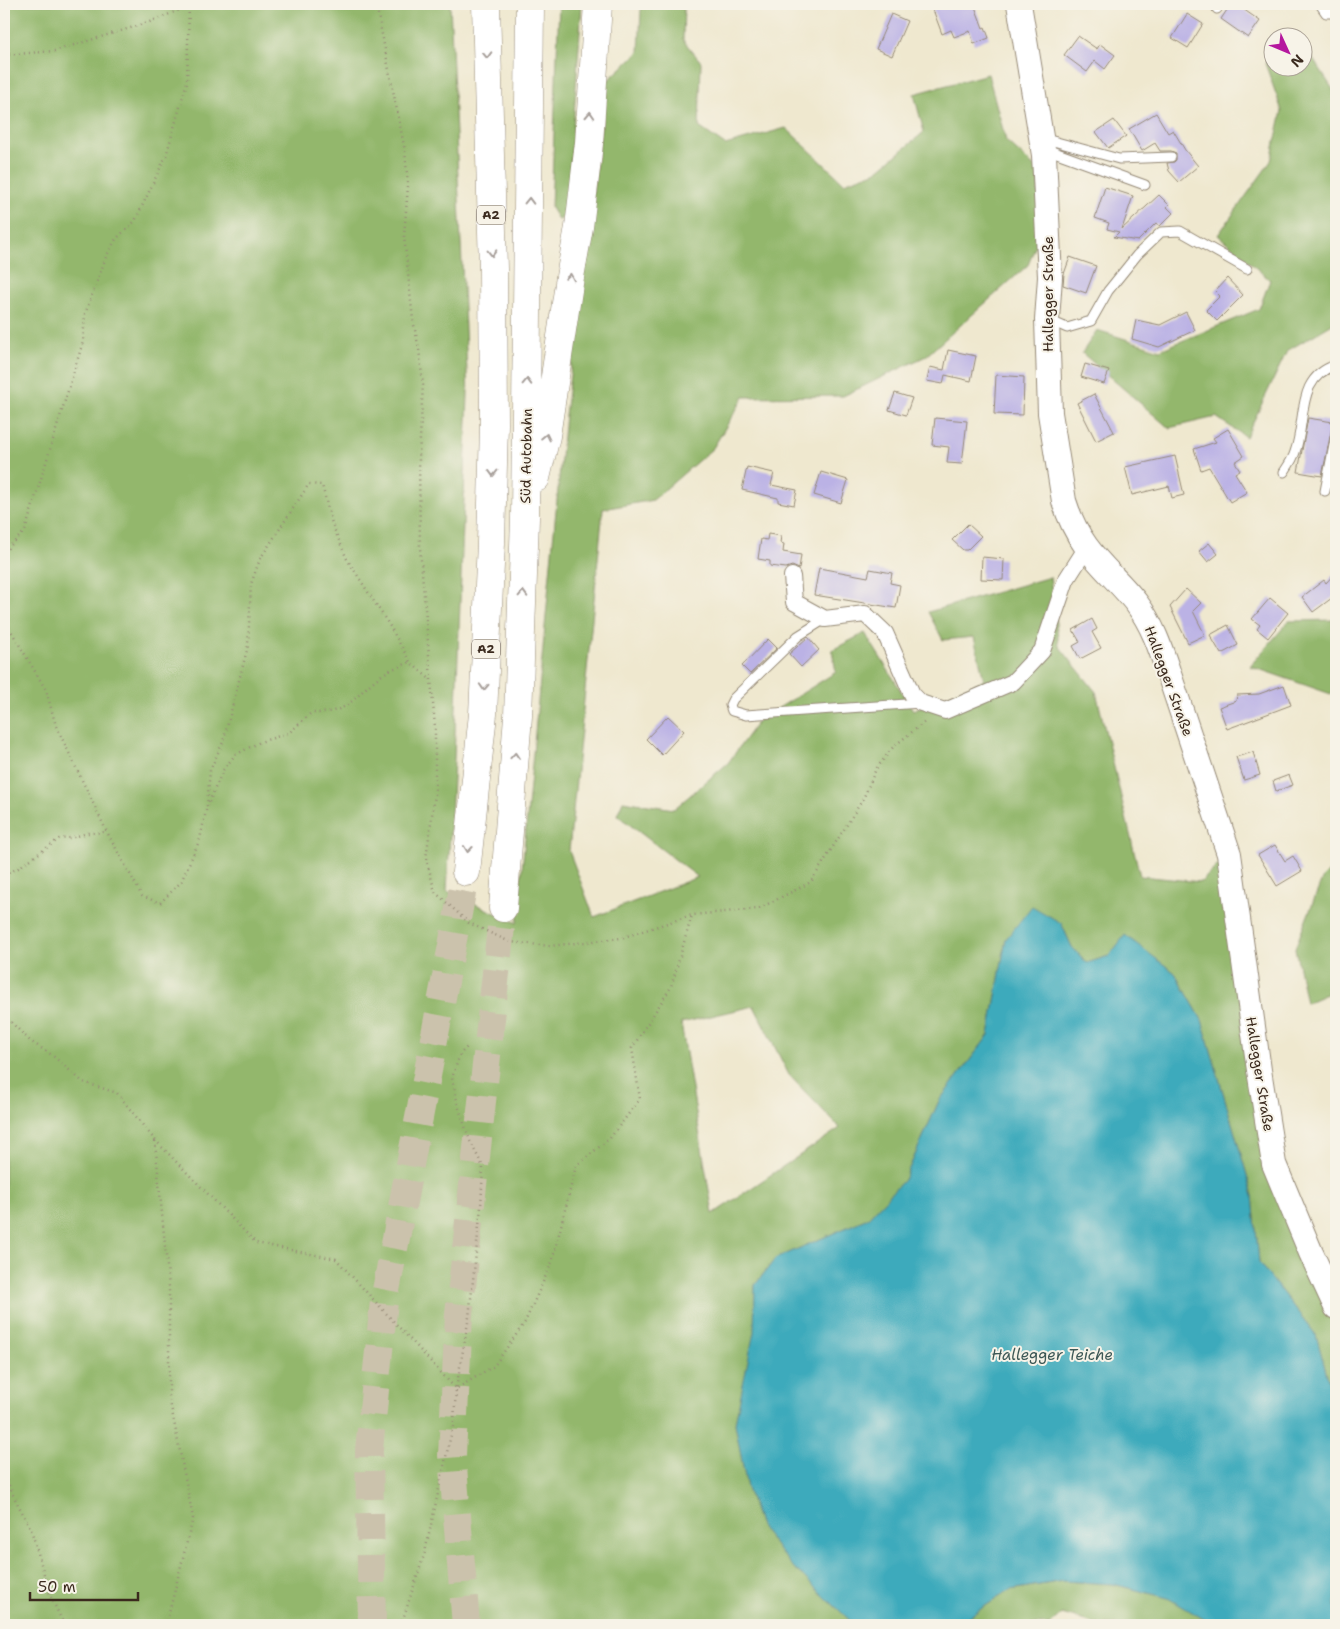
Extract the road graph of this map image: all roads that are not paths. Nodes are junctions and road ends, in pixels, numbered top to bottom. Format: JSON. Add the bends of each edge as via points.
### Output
{"nodes":[{"id":1,"x":598,"y":4,"type":"edge"},
{"id":2,"x":1019,"y":4,"type":"edge"},
{"id":3,"x":1320,"y":4,"type":"edge"},
{"id":4,"x":485,"y":5,"type":"edge"},
{"id":5,"x":532,"y":9,"type":"edge"},
{"id":6,"x":1336,"y":13,"type":"edge"},
{"id":7,"x":1042,"y":142,"type":"junction"},
{"id":8,"x":1171,"y":157,"type":"dead end"},
{"id":9,"x":1145,"y":185,"type":"dead end"},
{"id":10,"x":1247,"y":269,"type":"dead end"},
{"id":11,"x":1047,"y":320,"type":"junction"},
{"id":12,"x":1336,"y":365,"type":"edge"},
{"id":13,"x":1336,"y":435,"type":"edge"},
{"id":14,"x":1284,"y":472,"type":"dead end"},
{"id":15,"x":1325,"y":490,"type":"dead end"},
{"id":16,"x":525,"y":518,"type":"junction"},
{"id":17,"x":1087,"y":547,"type":"junction"},
{"id":18,"x":792,"y":576,"type":"dead end"},
{"id":19,"x":825,"y":619,"type":"junction"},
{"id":20,"x":921,"y":704,"type":"junction"},
{"id":21,"x":466,"y":872,"type":"tunnel mouth"},
{"id":22,"x":503,"y":908,"type":"tunnel mouth"},
{"id":23,"x":1335,"y":1300,"type":"edge"}],
"edges":[{"from":16,"to":1,"type":"highway","one_way":true,"via":[[546,436],[579,226],[589,143]]},
{"from":2,"to":7,"type":"main road","name":"Hallegger Straße"},
{"from":3,"to":6,"type":"lane","via":[[1326,13]]},
{"from":4,"to":21,"type":"highway","number":"A2","one_way":true,"via":[[494,424],[483,714]]},
{"from":16,"to":5,"type":"highway","name":"Süd Autobahn","number":"A2","one_way":true},
{"from":7,"to":8,"type":"lane","via":[[1119,159]]},
{"from":7,"to":9,"type":"lane"},
{"from":7,"to":11,"type":"main road","name":"Hallegger Straße","via":[[1050,277]]},
{"from":10,"to":11,"type":"lane","via":[[1180,231],[1161,232],[1108,291],[1091,321],[1067,328]]},
{"from":11,"to":17,"type":"main road","name":"Hallegger Straße","via":[[1050,413],[1061,488],[1068,514]]},
{"from":12,"to":14,"type":"lane","via":[[1315,377],[1306,394],[1295,452]]},
{"from":13,"to":15,"type":"lane"},
{"from":22,"to":16,"type":"highway","name":"Süd Autobahn","number":"A2","one_way":true,"via":[[518,716]]},
{"from":17,"to":20,"type":"street","via":[[1066,580],[1042,651],[1013,682],[945,711]]},
{"from":17,"to":23,"type":"main road","name":"Hallegger Straße","via":[[1137,604],[1157,641],[1229,854],[1274,1164],[1311,1253]]},
{"from":18,"to":19,"type":"street","via":[[794,602]]},
{"from":19,"to":20,"type":"street","via":[[865,614],[885,632],[912,694]]},
{"from":19,"to":20,"type":"lane","via":[[798,636],[733,699],[732,711],[746,715]]}]}
